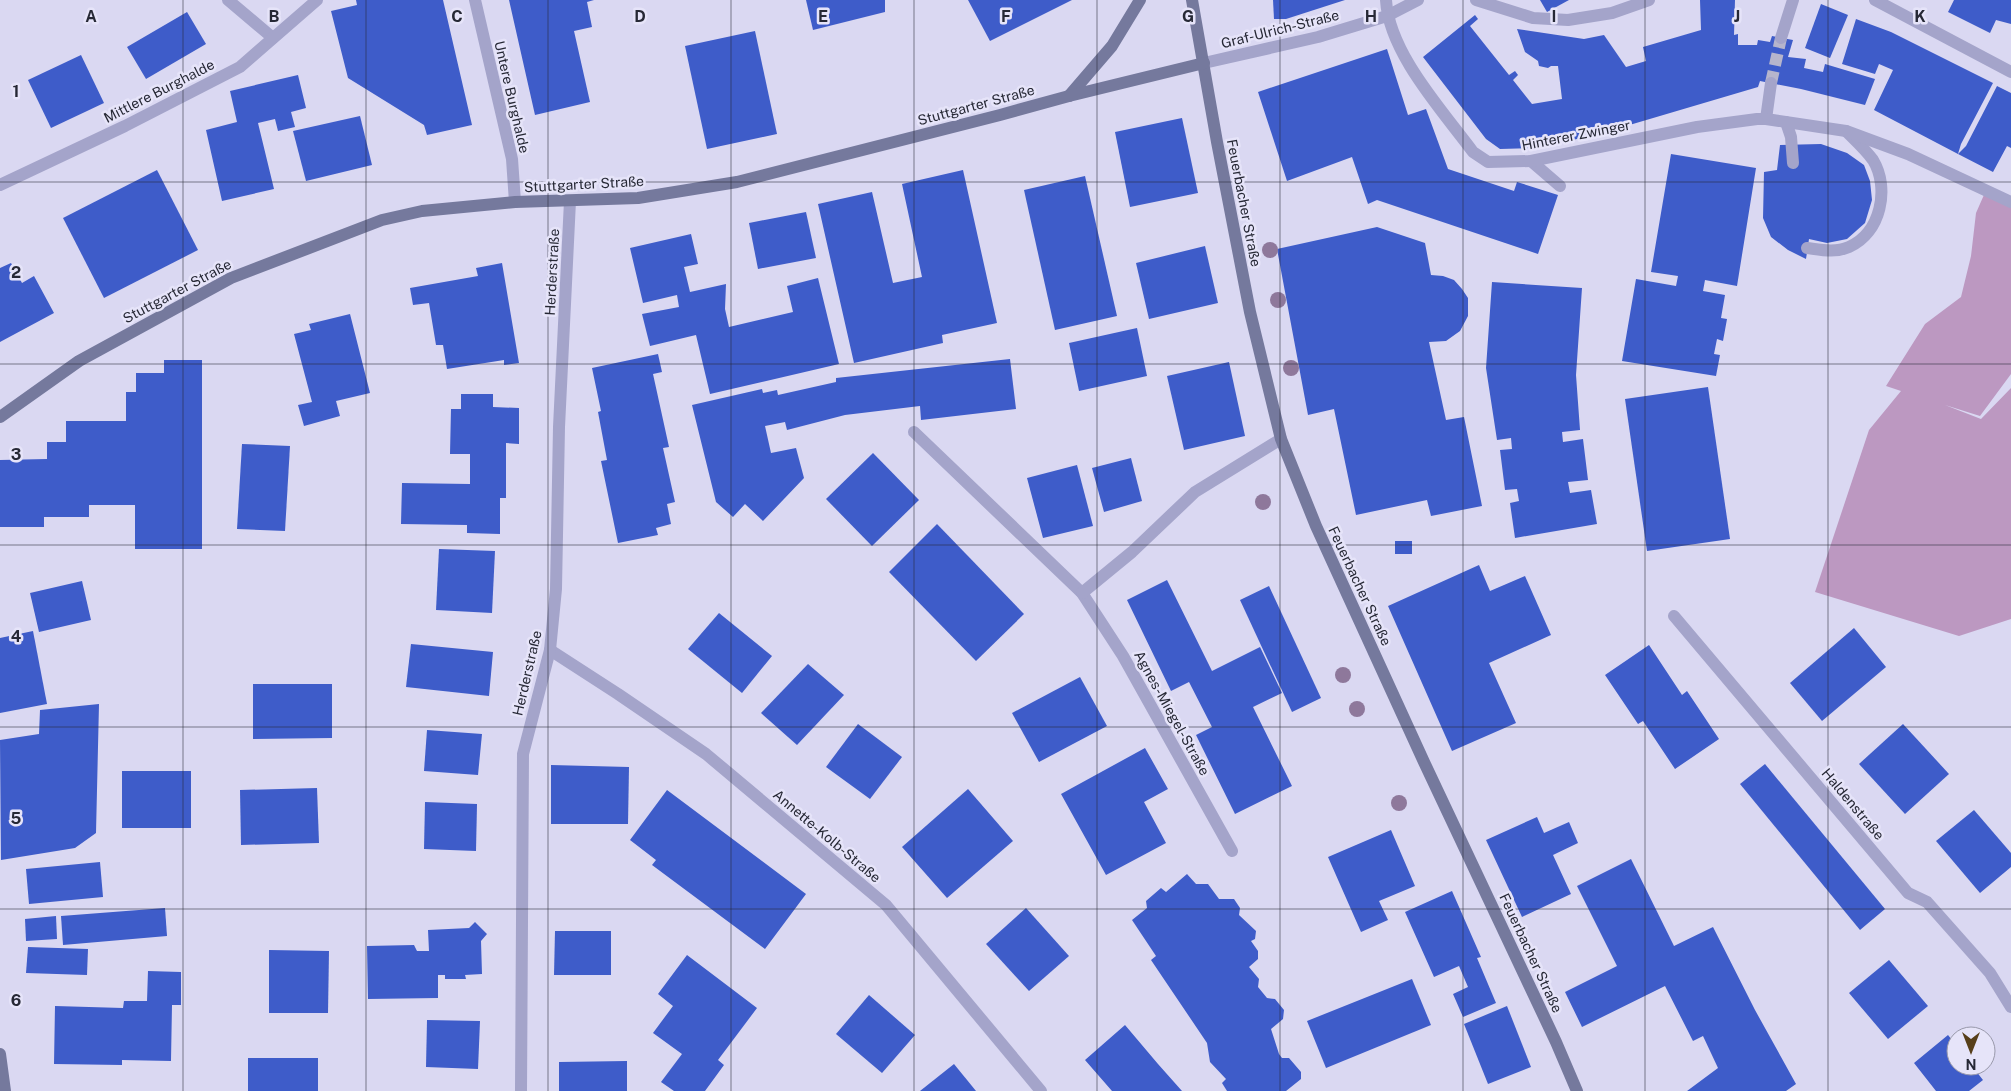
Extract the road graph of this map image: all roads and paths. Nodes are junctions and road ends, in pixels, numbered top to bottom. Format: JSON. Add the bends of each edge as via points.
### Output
{"nodes":[{"id":1,"x":228,"y":0,"type":"edge"},
{"id":2,"x":317,"y":0,"type":"edge"},
{"id":3,"x":474,"y":0,"type":"edge"},
{"id":4,"x":1140,"y":0,"type":"edge"},
{"id":5,"x":1192,"y":0,"type":"edge"},
{"id":6,"x":1386,"y":0,"type":"edge"},
{"id":7,"x":1418,"y":0,"type":"edge"},
{"id":8,"x":1476,"y":0,"type":"edge"},
{"id":9,"x":1649,"y":0,"type":"edge"},
{"id":10,"x":1793,"y":0,"type":"edge"},
{"id":11,"x":1875,"y":0,"type":"edge"},
{"id":12,"x":1387,"y":16,"type":"junction"},
{"id":13,"x":274,"y":38,"type":"junction"},
{"id":14,"x":1781,"y":38,"type":"tunnel mouth"},
{"id":15,"x":1204,"y":63,"type":"junction"},
{"id":16,"x":2011,"y":72,"type":"edge"},
{"id":17,"x":1771,"y":83,"type":"tunnel mouth"},
{"id":18,"x":1070,"y":96,"type":"junction"},
{"id":19,"x":1762,"y":119,"type":"junction"},
{"id":20,"x":1792,"y":123,"type":"junction"},
{"id":21,"x":1846,"y":131,"type":"junction"},
{"id":22,"x":1531,"y":161,"type":"junction"},
{"id":23,"x":1792,"y":163,"type":"dead end"},
{"id":24,"x":0,"y":185,"type":"edge"},
{"id":25,"x":1560,"y":186,"type":"dead end"},
{"id":26,"x":570,"y":201,"type":"junction"},
{"id":27,"x":515,"y":202,"type":"junction"},
{"id":28,"x":2011,"y":202,"type":"edge"},
{"id":29,"x":1808,"y":248,"type":"dead end"},
{"id":30,"x":0,"y":417,"type":"edge"},
{"id":31,"x":914,"y":432,"type":"dead end"},
{"id":32,"x":1281,"y":439,"type":"junction"},
{"id":33,"x":1082,"y":593,"type":"junction"},
{"id":34,"x":1674,"y":616,"type":"dead end"},
{"id":35,"x":550,"y":650,"type":"junction"},
{"id":36,"x":1232,"y":851,"type":"dead end"},
{"id":37,"x":2011,"y":1007,"type":"edge"},
{"id":38,"x":0,"y":1054,"type":"edge"},
{"id":39,"x":5,"y":1091,"type":"edge"},
{"id":40,"x":521,"y":1091,"type":"edge"},
{"id":41,"x":1041,"y":1091,"type":"edge"},
{"id":42,"x":1577,"y":1091,"type":"edge"}],
"edges":[{"from":1,"to":13,"type":"street"},
{"from":2,"to":13,"type":"street","name":"Mittlere Burghalde"},
{"from":3,"to":27,"type":"street","name":"Untere Burghalde","via":[[512,158]]},
{"from":4,"to":18,"type":"main road","via":[[1112,46]]},
{"from":5,"to":15,"type":"main road","name":"Feuerbacher Straße"},
{"from":6,"to":12,"type":"street","name":"Hinterer Zwinger"},
{"from":7,"to":12,"type":"street","name":"Graf-Ulrich-Straße"},
{"from":8,"to":9,"type":"street","via":[[1533,18],[1568,20],[1612,14]]},
{"from":10,"to":14,"type":"street"},
{"from":11,"to":16,"type":"street"},
{"from":12,"to":15,"type":"street","name":"Graf-Ulrich-Straße","via":[[1288,45]]},
{"from":12,"to":22,"type":"street","name":"Hinterer Zwinger","via":[[1406,60],[1473,152],[1488,162]]},
{"from":13,"to":24,"type":"street","name":"Mittlere Burghalde","via":[[240,67]]},
{"from":15,"to":18,"type":"main road","name":"Stuttgarter Straße"},
{"from":15,"to":32,"type":"main road","name":"Feuerbacher Straße","via":[[1250,312]]},
{"from":17,"to":19,"type":"street"},
{"from":18,"to":26,"type":"main road","name":"Stuttgarter Straße","via":[[737,182],[638,198]]},
{"from":19,"to":20,"type":"street","name":"Hinterer Zwinger"},
{"from":19,"to":22,"type":"street","name":"Hinterer Zwinger","via":[[1697,127]]},
{"from":20,"to":21,"type":"street","name":"Hinterer Zwinger"},
{"from":20,"to":23,"type":"street"},
{"from":21,"to":28,"type":"street","name":"Hinterer Zwinger","via":[[1908,154]]},
{"from":21,"to":29,"type":"street","via":[[1873,161],[1882,186],[1880,210],[1869,233],[1850,246],[1826,251]]},
{"from":22,"to":25,"type":"street"},
{"from":26,"to":27,"type":"main road","name":"Stuttgarter Straße"},
{"from":26,"to":35,"type":"street","name":"Herderstraße","via":[[559,427],[556,588]]},
{"from":27,"to":30,"type":"main road","name":"Stuttgarter Straße","via":[[422,210],[382,220],[231,278],[79,361]]},
{"from":31,"to":33,"type":"street","name":"Agnes-Miegel-Straße"},
{"from":32,"to":33,"type":"street","via":[[1196,492]]},
{"from":32,"to":42,"type":"main road","name":"Feuerbacher Straße","via":[[1316,526]]},
{"from":33,"to":36,"type":"street","name":"Agnes-Miegel-Straße","via":[[1123,656]]},
{"from":34,"to":37,"type":"street","name":"Haldenstraße","via":[[1908,892],[1926,902],[1990,973]]},
{"from":35,"to":40,"type":"street","name":"Herderstraße","via":[[523,754]]},
{"from":35,"to":41,"type":"street","name":"Annette-Kolb-Straße","via":[[706,754],[886,905]]},
{"from":38,"to":39,"type":"main road"}]}
